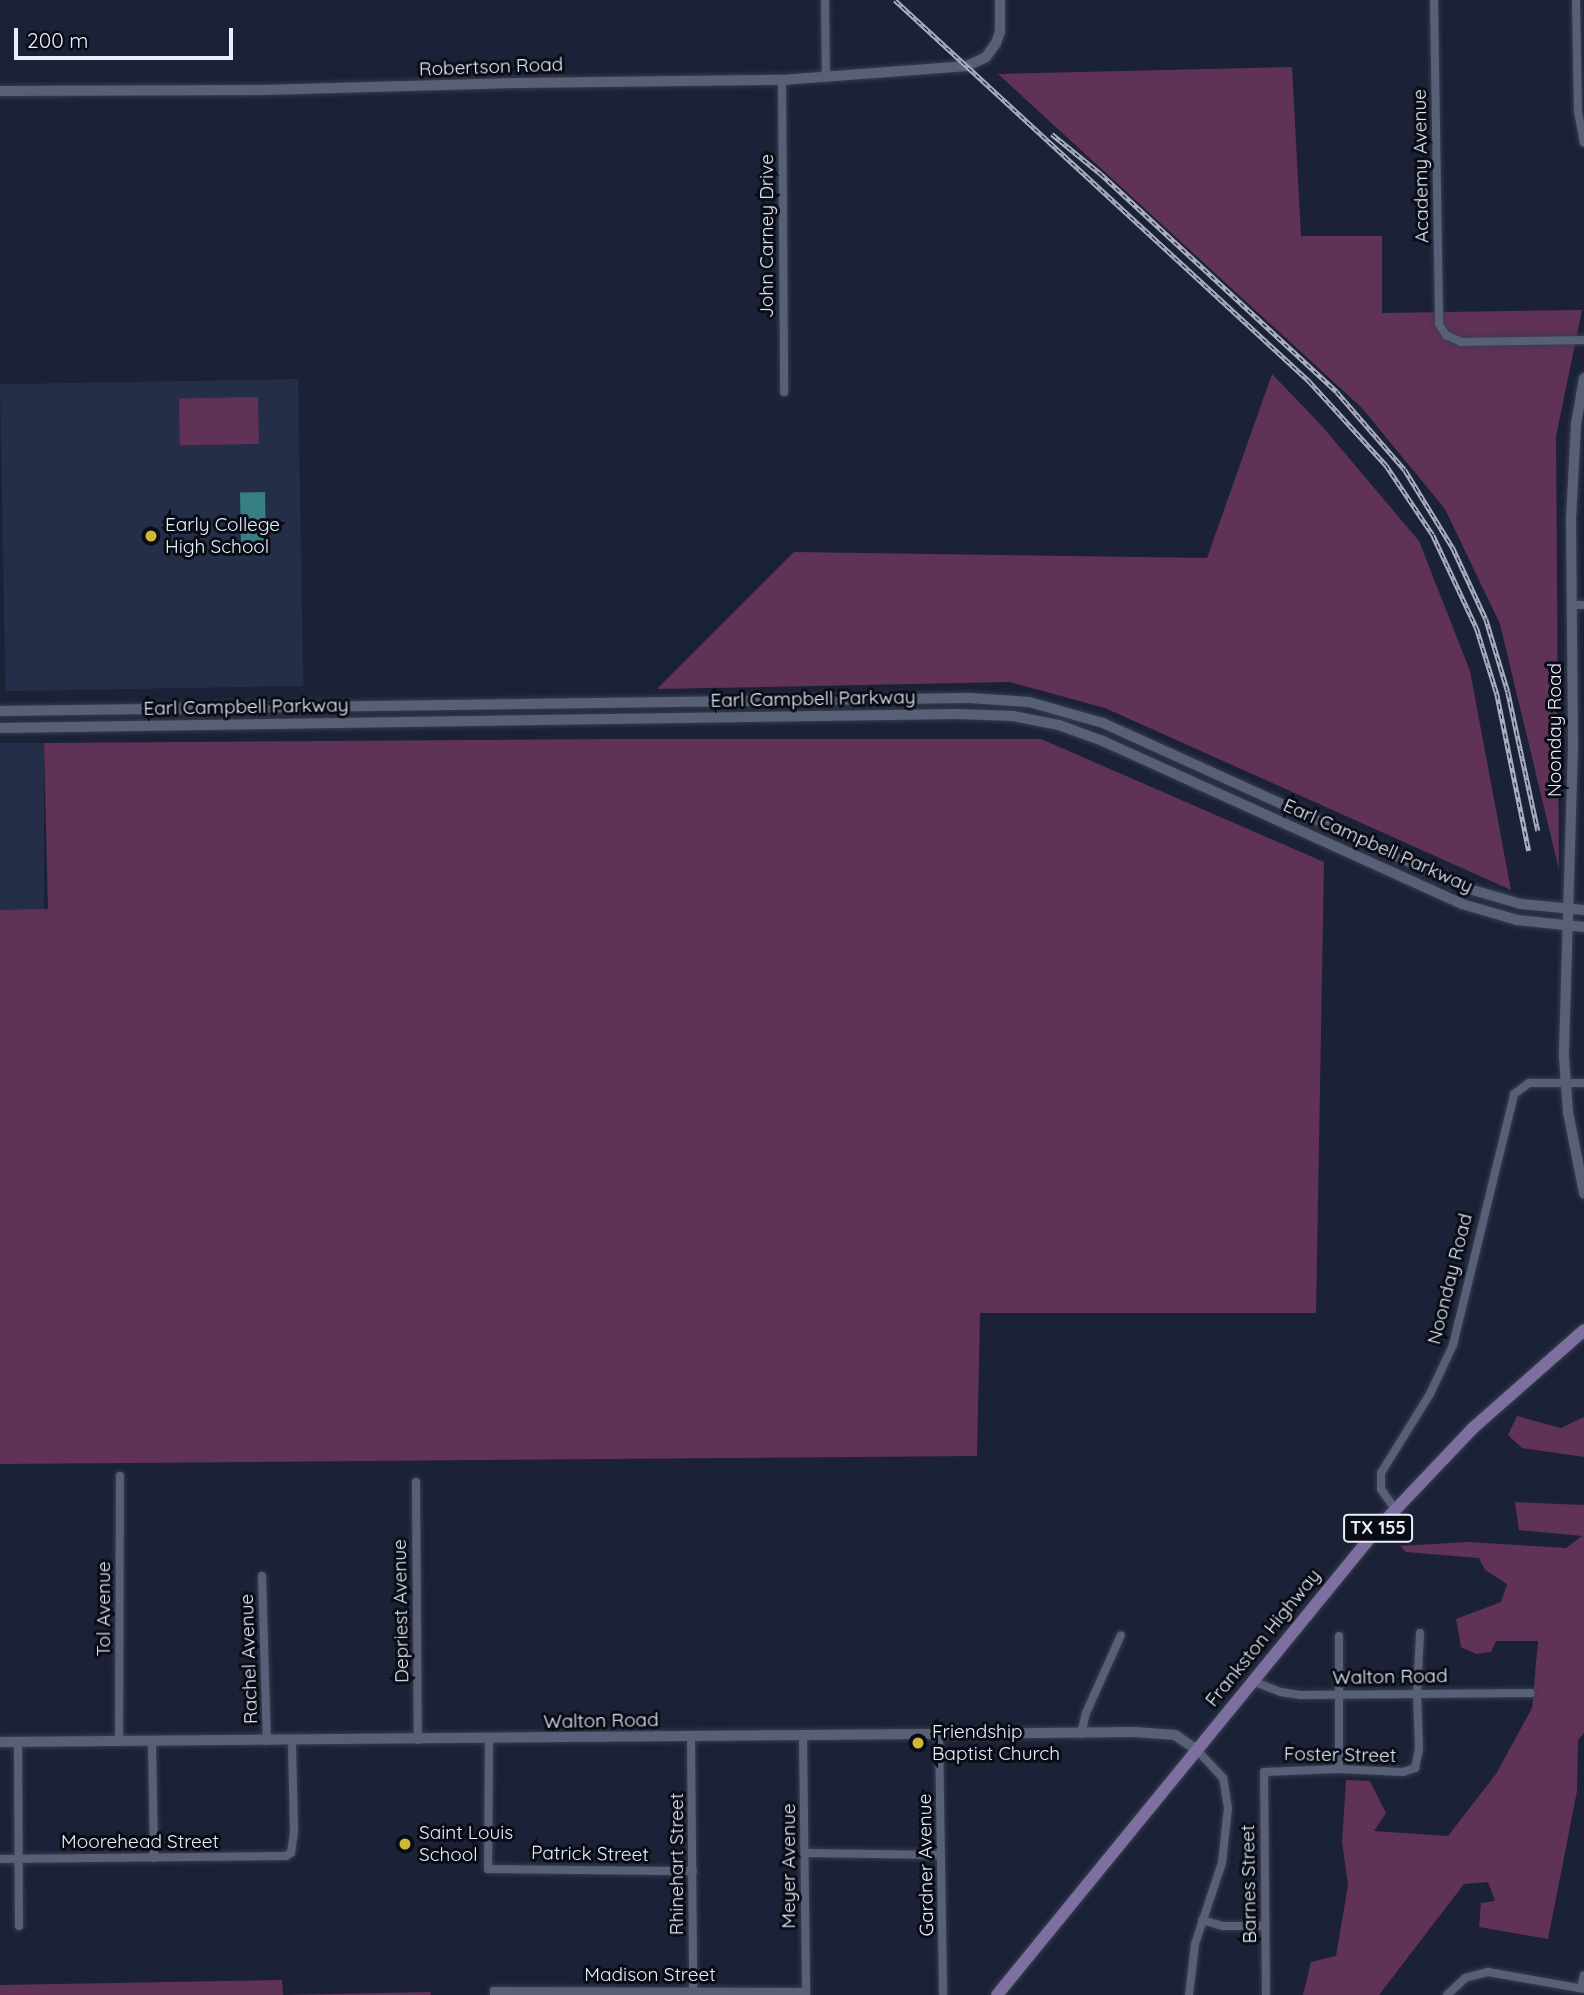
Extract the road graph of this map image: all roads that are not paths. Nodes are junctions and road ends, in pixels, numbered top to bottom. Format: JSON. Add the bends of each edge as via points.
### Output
{"nodes":[{"id":1,"x":825,"y":0,"type":"edge"},
{"id":2,"x":1000,"y":0,"type":"edge"},
{"id":3,"x":1434,"y":0,"type":"edge"},
{"id":4,"x":1576,"y":0,"type":"edge"},
{"id":5,"x":826,"y":78,"type":"junction"},
{"id":6,"x":782,"y":80,"type":"junction"},
{"id":7,"x":0,"y":91,"type":"edge"},
{"id":8,"x":1584,"y":142,"type":"edge"},
{"id":9,"x":1584,"y":340,"type":"edge"},
{"id":10,"x":1584,"y":378,"type":"edge"},
{"id":11,"x":784,"y":392,"type":"dead end"},
{"id":12,"x":1579,"y":462,"type":"edge"},
{"id":13,"x":1571,"y":605,"type":"junction"},
{"id":14,"x":1584,"y":605,"type":"edge"},
{"id":15,"x":995,"y":698,"type":"junction"},
{"id":16,"x":454,"y":705,"type":"junction"},
{"id":17,"x":0,"y":711,"type":"edge"},
{"id":18,"x":993,"y":715,"type":"junction"},
{"id":19,"x":454,"y":722,"type":"junction"},
{"id":20,"x":0,"y":728,"type":"edge"},
{"id":21,"x":1569,"y":910,"type":"junction"},
{"id":22,"x":1584,"y":910,"type":"edge"},
{"id":23,"x":1569,"y":927,"type":"junction"},
{"id":24,"x":1584,"y":927,"type":"edge"},
{"id":25,"x":1565,"y":1083,"type":"junction"},
{"id":26,"x":1584,"y":1083,"type":"edge"},
{"id":27,"x":1584,"y":1193,"type":"edge"},
{"id":28,"x":1584,"y":1330,"type":"edge"},
{"id":29,"x":120,"y":1476,"type":"dead end"},
{"id":30,"x":416,"y":1482,"type":"dead end"},
{"id":31,"x":1395,"y":1509,"type":"junction"},
{"id":32,"x":262,"y":1576,"type":"dead end"},
{"id":33,"x":1420,"y":1633,"type":"dead end"},
{"id":34,"x":1121,"y":1635,"type":"dead end"},
{"id":35,"x":1339,"y":1636,"type":"dead end"},
{"id":36,"x":1252,"y":1681,"type":"junction"},
{"id":37,"x":1417,"y":1693,"type":"junction"},
{"id":38,"x":1531,"y":1693,"type":"dead end"},
{"id":39,"x":1339,"y":1695,"type":"junction"},
{"id":40,"x":1080,"y":1734,"type":"junction"},
{"id":41,"x":939,"y":1735,"type":"junction"},
{"id":42,"x":691,"y":1737,"type":"junction"},
{"id":43,"x":803,"y":1737,"type":"junction"},
{"id":44,"x":489,"y":1739,"type":"junction"},
{"id":45,"x":418,"y":1740,"type":"junction"},
{"id":46,"x":267,"y":1741,"type":"junction"},
{"id":47,"x":292,"y":1741,"type":"junction"},
{"id":48,"x":0,"y":1742,"type":"edge"},
{"id":49,"x":18,"y":1742,"type":"junction"},
{"id":50,"x":119,"y":1742,"type":"junction"},
{"id":51,"x":152,"y":1742,"type":"junction"},
{"id":52,"x":1197,"y":1750,"type":"junction"},
{"id":53,"x":1339,"y":1769,"type":"junction"},
{"id":54,"x":1264,"y":1772,"type":"joint"},
{"id":55,"x":806,"y":1853,"type":"junction"},
{"id":56,"x":941,"y":1854,"type":"junction"},
{"id":57,"x":19,"y":1858,"type":"junction"},
{"id":58,"x":154,"y":1858,"type":"junction"},
{"id":59,"x":0,"y":1859,"type":"edge"},
{"id":60,"x":693,"y":1871,"type":"junction"},
{"id":61,"x":1202,"y":1920,"type":"junction"},
{"id":62,"x":19,"y":1926,"type":"dead end"},
{"id":63,"x":1265,"y":1926,"type":"junction"},
{"id":64,"x":1584,"y":1975,"type":"edge"},
{"id":65,"x":1582,"y":1989,"type":"edge"},
{"id":66,"x":694,"y":1991,"type":"junction"},
{"id":67,"x":494,"y":1993,"type":"edge"},
{"id":68,"x":625,"y":1993,"type":"edge"},
{"id":69,"x":733,"y":1993,"type":"edge"},
{"id":70,"x":806,"y":1993,"type":"edge"},
{"id":71,"x":943,"y":1995,"type":"edge"},
{"id":72,"x":997,"y":1995,"type":"edge"},
{"id":73,"x":1189,"y":1995,"type":"edge"},
{"id":74,"x":1266,"y":1995,"type":"edge"},
{"id":75,"x":1447,"y":1995,"type":"edge"}],
"edges":[{"from":1,"to":5,"type":"street"},
{"from":2,"to":5,"type":"street","name":"Robertson Road","via":[[998,38],[981,60],[967,66]]},
{"from":3,"to":9,"type":"street","name":"Academy Avenue","via":[[1437,316],[1443,331],[1461,342],[1482,344]]},
{"from":4,"to":8,"type":"street","via":[[1578,112]]},
{"from":5,"to":6,"type":"street","name":"Robertson Road"},
{"from":6,"to":7,"type":"street","name":"Robertson Road"},
{"from":6,"to":11,"type":"street","name":"John Carney Drive"},
{"from":10,"to":12,"type":"street","name":"Noonday Road","via":[[1576,424]]},
{"from":12,"to":13,"type":"street","name":"Noonday Road"},
{"from":13,"to":14,"type":"street"},
{"from":13,"to":21,"type":"street","name":"Noonday Road"},
{"from":15,"to":16,"type":"main road","name":"Earl Campbell Parkway"},
{"from":15,"to":18,"type":"main road"},
{"from":15,"to":21,"type":"main road","name":"Earl Campbell Parkway","via":[[1047,705],[1103,723],[1469,889],[1521,904]]},
{"from":16,"to":17,"type":"main road","name":"Earl Campbell Parkway"},
{"from":16,"to":19,"type":"main road"},
{"from":18,"to":19,"type":"main road","name":"Earl Campbell Parkway"},
{"from":18,"to":23,"type":"main road","name":"Earl Campbell Parkway","via":[[1047,722],[1093,737],[1462,904],[1517,920]]},
{"from":19,"to":20,"type":"main road","name":"Earl Campbell Parkway"},
{"from":21,"to":22,"type":"main road","name":"Earl Campbell Parkway"},
{"from":21,"to":23,"type":"street","name":"Noonday Road"},
{"from":23,"to":24,"type":"main road","name":"Earl Campbell Parkway"},
{"from":23,"to":25,"type":"street","name":"Noonday Road"},
{"from":25,"to":26,"type":"street"},
{"from":25,"to":27,"type":"street","name":"Noonday Road"},
{"from":25,"to":31,"type":"street","name":"Noonday Road","via":[[1525,1084],[1512,1099],[1453,1345],[1430,1394],[1381,1473],[1381,1489]]},
{"from":28,"to":31,"type":"main road","name":"Frankston Highway","number":"TX 155","via":[[1473,1428]]},
{"from":29,"to":50,"type":"street","name":"Tol Avenue"},
{"from":30,"to":45,"type":"street","name":"Depriest Avenue"},
{"from":31,"to":36,"type":"main road","name":"Frankston Highway","number":"TX 155"},
{"from":32,"to":46,"type":"street","name":"Rachel Avenue"},
{"from":33,"to":37,"type":"street"},
{"from":34,"to":40,"type":"street"},
{"from":35,"to":39,"type":"street"},
{"from":36,"to":39,"type":"street","name":"Walton Road","via":[[1291,1693]]},
{"from":36,"to":52,"type":"main road","name":"Frankston Highway","number":"TX 155"},
{"from":37,"to":38,"type":"street","name":"Walton Road"},
{"from":37,"to":39,"type":"street","name":"Walton Road"},
{"from":37,"to":53,"type":"street","name":"Foster Street","via":[[1415,1768],[1403,1772]]},
{"from":39,"to":53,"type":"street"},
{"from":40,"to":41,"type":"street","name":"Walton Road"},
{"from":40,"to":52,"type":"street","name":"Walton Road","via":[[1171,1734]]},
{"from":41,"to":43,"type":"street","name":"Walton Road"},
{"from":41,"to":56,"type":"street","name":"Gardner Avenue"},
{"from":42,"to":43,"type":"street","name":"Walton Road"},
{"from":42,"to":44,"type":"street","name":"Walton Road"},
{"from":42,"to":60,"type":"street","name":"Rhinehart Street"},
{"from":43,"to":55,"type":"street","name":"Meyer Avenue"},
{"from":44,"to":45,"type":"street","name":"Walton Road"},
{"from":44,"to":60,"type":"street","name":"Patrick Street","via":[[488,1869]]},
{"from":45,"to":47,"type":"street","name":"Walton Road"},
{"from":46,"to":47,"type":"street","name":"Walton Road"},
{"from":46,"to":51,"type":"street","name":"Walton Road"},
{"from":47,"to":58,"type":"street","name":"Moorehead Street","via":[[291,1853],[280,1858]]},
{"from":48,"to":49,"type":"street","name":"Walton Road"},
{"from":49,"to":50,"type":"street","name":"Walton Road"},
{"from":49,"to":57,"type":"street"},
{"from":50,"to":51,"type":"street","name":"Walton Road"},
{"from":51,"to":58,"type":"street"},
{"from":52,"to":61,"type":"street","via":[[1223,1779],[1228,1800],[1222,1863]]},
{"from":52,"to":72,"type":"main road","name":"Frankston Highway","number":"TX 155"},
{"from":53,"to":54,"type":"street","name":"Foster Street"},
{"from":54,"to":63,"type":"street","name":"Barnes Street"},
{"from":55,"to":56,"type":"street"},
{"from":55,"to":70,"type":"street","name":"Meyer Avenue"},
{"from":56,"to":71,"type":"street","name":"Gardner Avenue"},
{"from":57,"to":58,"type":"street","name":"Moorehead Street"},
{"from":57,"to":59,"type":"street","name":"Moorehead Street"},
{"from":57,"to":62,"type":"street"},
{"from":60,"to":66,"type":"street","name":"Rhinehart Street"},
{"from":61,"to":63,"type":"street","via":[[1223,1926]]},
{"from":61,"to":73,"type":"street"},
{"from":63,"to":74,"type":"street","name":"Barnes Street"},
{"from":64,"to":65,"type":"street"},
{"from":65,"to":75,"type":"street","via":[[1488,1972],[1465,1978]]},
{"from":66,"to":68,"type":"street","name":"Madison Street"},
{"from":66,"to":69,"type":"street","name":"Madison Street"},
{"from":67,"to":68,"type":"street","name":"Madison Street"},
{"from":69,"to":70,"type":"street","name":"Madison Street"}]}
